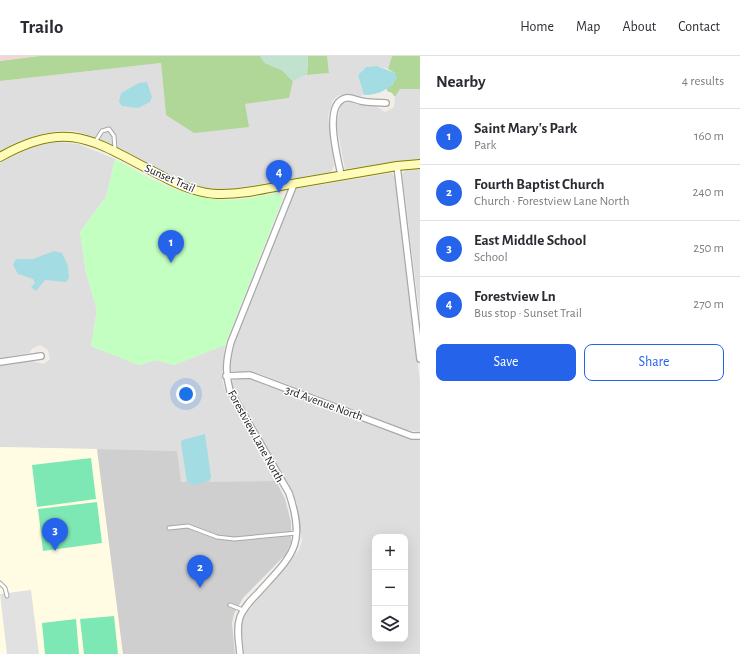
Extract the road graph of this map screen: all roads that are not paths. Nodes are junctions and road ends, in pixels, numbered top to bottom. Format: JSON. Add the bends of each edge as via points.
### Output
{"nodes":[{"id":1,"x":386,"y":103,"type":"dead end"},
{"id":2,"x":95,"y":142,"type":"junction"},
{"id":3,"x":115,"y":152,"type":"junction"},
{"id":4,"x":0,"y":158,"type":"edge"},
{"id":5,"x":420,"y":164,"type":"edge"},
{"id":6,"x":397,"y":166,"type":"junction"},
{"id":7,"x":341,"y":175,"type":"junction"},
{"id":8,"x":294,"y":184,"type":"junction"},
{"id":9,"x":41,"y":356,"type":"dead end"},
{"id":10,"x":420,"y":359,"type":"edge"},
{"id":11,"x":0,"y":362,"type":"edge"},
{"id":12,"x":226,"y":376,"type":"junction"},
{"id":13,"x":420,"y":436,"type":"edge"},
{"id":14,"x":169,"y":528,"type":"dead end"},
{"id":15,"x":298,"y":533,"type":"junction"},
{"id":16,"x":0,"y":583,"type":"edge"},
{"id":17,"x":7,"y":596,"type":"dead end"},
{"id":18,"x":230,"y":605,"type":"dead end"},
{"id":19,"x":243,"y":610,"type":"junction"},
{"id":20,"x":240,"y":654,"type":"edge"}],
"edges":[{"from":1,"to":7,"type":"street","via":[[351,98],[341,100],[337,104],[333,132]]},
{"from":2,"to":3,"type":"street","name":"Sunset Trail"},
{"from":2,"to":3,"type":"lane","via":[[102,131],[109,129],[114,136]]},
{"from":2,"to":4,"type":"street","name":"Sunset Trail","via":[[56,136],[24,145]]},
{"from":3,"to":8,"type":"street","name":"Sunset Trail","via":[[167,179],[199,192],[233,194]]},
{"from":5,"to":6,"type":"street","name":"Sunset Trail"},
{"from":6,"to":7,"type":"street","name":"Sunset Trail"},
{"from":6,"to":10,"type":"street"},
{"from":7,"to":8,"type":"street","name":"Sunset Trail"},
{"from":8,"to":12,"type":"street","name":"Forestview Lane North","via":[[230,342]]},
{"from":9,"to":11,"type":"street"},
{"from":12,"to":13,"type":"street","name":"3rd Avenue North","via":[[250,375],[412,436]]},
{"from":12,"to":15,"type":"street","name":"Forestview Lane North","via":[[234,402],[289,493]]},
{"from":14,"to":15,"type":"lane","via":[[188,526],[217,537],[234,539]]},
{"from":15,"to":19,"type":"street","name":"Forestview Lane North","via":[[292,553]]},
{"from":16,"to":17,"type":"lane","via":[[5,588]]},
{"from":18,"to":19,"type":"lane"},
{"from":19,"to":20,"type":"street","name":"Forestview Lane North","via":[[238,625]]}]}
